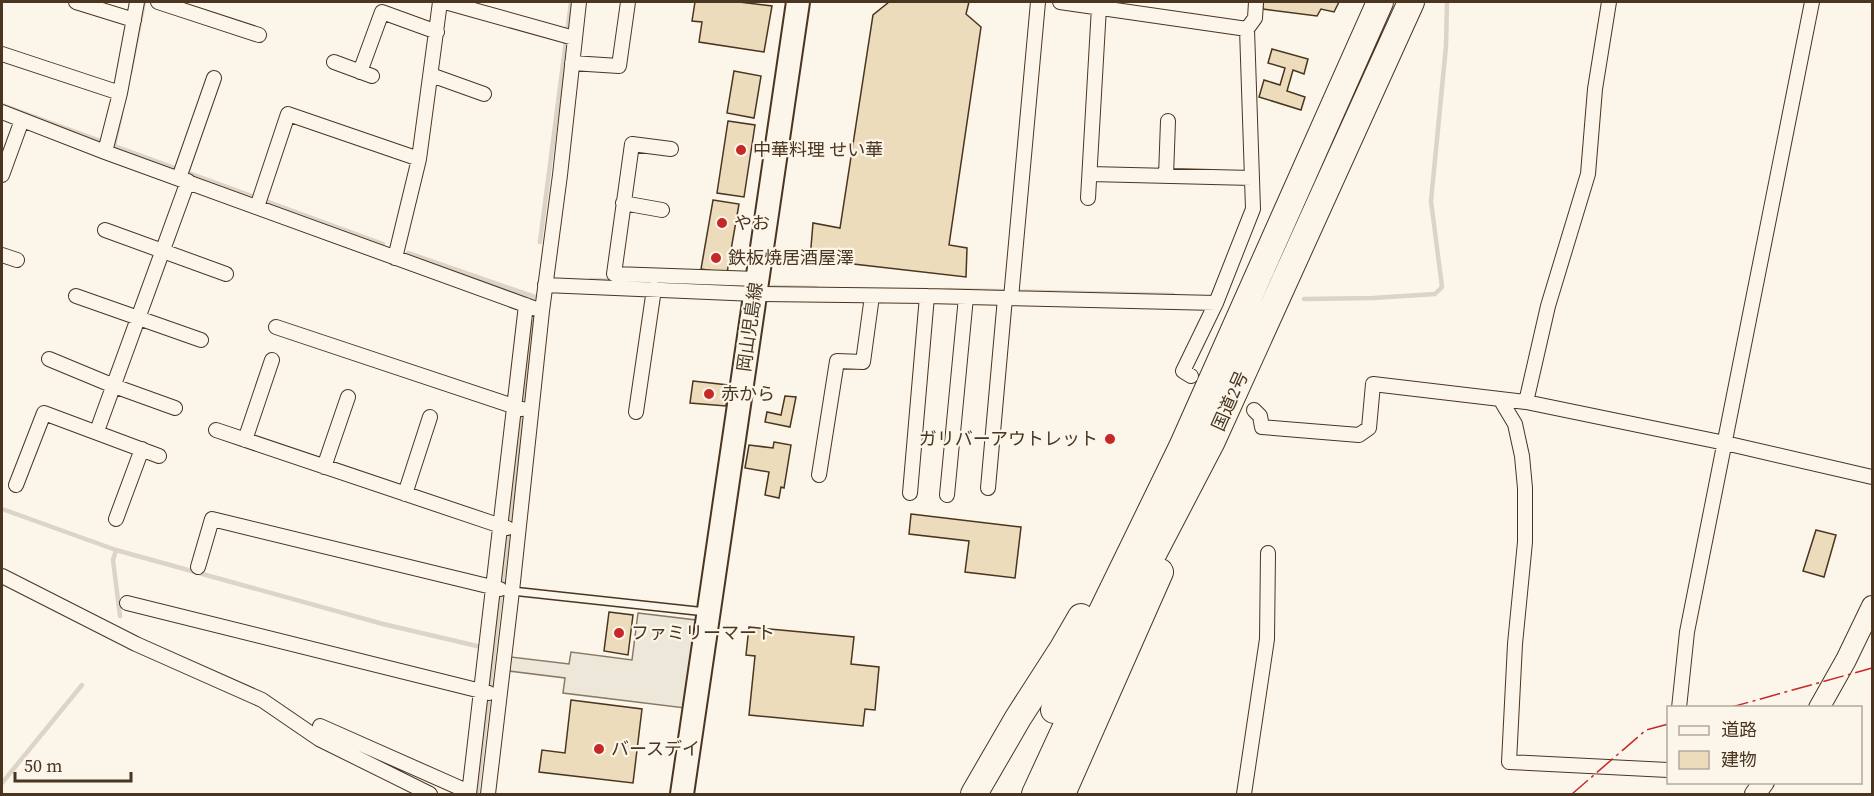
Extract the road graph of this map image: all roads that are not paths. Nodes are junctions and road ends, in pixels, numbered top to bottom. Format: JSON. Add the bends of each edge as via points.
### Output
{"nodes":[{"id":1,"x":76,"y":2,"type":"edge"},
{"id":2,"x":137,"y":2,"type":"edge"},
{"id":3,"x":158,"y":2,"type":"edge"},
{"id":4,"x":442,"y":2,"type":"edge"},
{"id":5,"x":579,"y":2,"type":"edge"},
{"id":6,"x":628,"y":2,"type":"edge"},
{"id":7,"x":798,"y":2,"type":"edge"},
{"id":8,"x":1038,"y":2,"type":"edge"},
{"id":9,"x":1065,"y":2,"type":"edge"},
{"id":10,"x":1256,"y":2,"type":"edge"},
{"id":11,"x":1380,"y":2,"type":"edge"},
{"id":12,"x":1411,"y":2,"type":"edge"},
{"id":13,"x":1609,"y":2,"type":"edge"},
{"id":14,"x":1812,"y":2,"type":"edge"},
{"id":15,"x":1099,"y":7,"type":"junction"},
{"id":16,"x":134,"y":20,"type":"junction"},
{"id":17,"x":1247,"y":29,"type":"junction"},
{"id":18,"x":437,"y":32,"type":"junction"},
{"id":19,"x":259,"y":35,"type":"dead end"},
{"id":20,"x":569,"y":37,"type":"junction"},
{"id":21,"x":2,"y":54,"type":"edge"},
{"id":22,"x":334,"y":62,"type":"dead end"},
{"id":23,"x":572,"y":63,"type":"junction"},
{"id":24,"x":431,"y":75,"type":"junction"},
{"id":25,"x":214,"y":78,"type":"dead end"},
{"id":26,"x":120,"y":93,"type":"junction"},
{"id":27,"x":484,"y":94,"type":"dead end"},
{"id":28,"x":2,"y":112,"type":"edge"},
{"id":29,"x":22,"y":120,"type":"junction"},
{"id":30,"x":1168,"y":121,"type":"dead end"},
{"id":31,"x":107,"y":147,"type":"junction"},
{"id":32,"x":671,"y":149,"type":"dead end"},
{"id":33,"x":419,"y":159,"type":"junction"},
{"id":34,"x":1090,"y":174,"type":"junction"},
{"id":35,"x":183,"y":175,"type":"junction"},
{"id":36,"x":2,"y":176,"type":"edge"},
{"id":37,"x":1166,"y":176,"type":"junction"},
{"id":38,"x":1252,"y":178,"type":"junction"},
{"id":39,"x":1088,"y":198,"type":"dead end"},
{"id":40,"x":258,"y":201,"type":"junction"},
{"id":41,"x":623,"y":203,"type":"junction"},
{"id":42,"x":662,"y":210,"type":"dead end"},
{"id":43,"x":105,"y":230,"type":"dead end"},
{"id":44,"x":163,"y":251,"type":"junction"},
{"id":45,"x":2,"y":255,"type":"edge"},
{"id":46,"x":395,"y":258,"type":"junction"},
{"id":47,"x":17,"y":260,"type":"dead end"},
{"id":48,"x":226,"y":274,"type":"dead end"},
{"id":49,"x":633,"y":282,"type":"junction"},
{"id":50,"x":545,"y":285,"type":"junction"},
{"id":51,"x":756,"y":286,"type":"junction"},
{"id":52,"x":654,"y":290,"type":"junction"},
{"id":53,"x":1010,"y":294,"type":"junction"},
{"id":54,"x":76,"y":296,"type":"dead end"},
{"id":55,"x":872,"y":296,"type":"junction"},
{"id":56,"x":927,"y":296,"type":"junction"},
{"id":57,"x":966,"y":297,"type":"junction"},
{"id":58,"x":1216,"y":303,"type":"junction"},
{"id":59,"x":526,"y":305,"type":"junction"},
{"id":60,"x":542,"y":311,"type":"junction"},
{"id":61,"x":138,"y":319,"type":"junction"},
{"id":62,"x":276,"y":327,"type":"dead end"},
{"id":63,"x":201,"y":340,"type":"dead end"},
{"id":64,"x":49,"y":359,"type":"dead end"},
{"id":65,"x":272,"y":360,"type":"dead end"},
{"id":66,"x":1191,"y":376,"type":"dead end"},
{"id":67,"x":114,"y":386,"type":"junction"},
{"id":68,"x":348,"y":397,"type":"dead end"},
{"id":69,"x":1500,"y":399,"type":"junction"},
{"id":70,"x":1526,"y":402,"type":"junction"},
{"id":71,"x":175,"y":408,"type":"dead end"},
{"id":72,"x":523,"y":409,"type":"junction"},
{"id":73,"x":1254,"y":410,"type":"dead end"},
{"id":74,"x":636,"y":412,"type":"dead end"},
{"id":75,"x":430,"y":417,"type":"dead end"},
{"id":76,"x":216,"y":430,"type":"dead end"},
{"id":77,"x":97,"y":431,"type":"junction"},
{"id":78,"x":245,"y":440,"type":"junction"},
{"id":79,"x":1212,"y":441,"type":"junction"},
{"id":80,"x":1725,"y":443,"type":"junction"},
{"id":81,"x":1182,"y":447,"type":"junction"},
{"id":82,"x":142,"y":449,"type":"junction"},
{"id":83,"x":159,"y":456,"type":"dead end"},
{"id":84,"x":324,"y":467,"type":"junction"},
{"id":85,"x":819,"y":475,"type":"dead end"},
{"id":86,"x":1872,"y":477,"type":"edge"},
{"id":87,"x":16,"y":485,"type":"dead end"},
{"id":88,"x":988,"y":488,"type":"dead end"},
{"id":89,"x":910,"y":493,"type":"dead end"},
{"id":90,"x":405,"y":494,"type":"junction"},
{"id":91,"x":947,"y":495,"type":"dead end"},
{"id":92,"x":116,"y":519,"type":"dead end"},
{"id":93,"x":509,"y":528,"type":"junction"},
{"id":94,"x":1268,"y":553,"type":"dead end"},
{"id":95,"x":198,"y":567,"type":"dead end"},
{"id":96,"x":2,"y":576,"type":"edge"},
{"id":97,"x":502,"y":589,"type":"junction"},
{"id":98,"x":127,"y":603,"type":"dead end"},
{"id":99,"x":1872,"y":606,"type":"edge"},
{"id":100,"x":709,"y":612,"type":"junction"},
{"id":101,"x":490,"y":693,"type":"junction"},
{"id":102,"x":1679,"y":706,"type":"edge"},
{"id":103,"x":1820,"y":706,"type":"edge"},
{"id":104,"x":320,"y":726,"type":"dead end"},
{"id":105,"x":1667,"y":770,"type":"edge"},
{"id":106,"x":469,"y":793,"type":"edge"},
{"id":107,"x":430,"y":795,"type":"edge"},
{"id":108,"x":488,"y":795,"type":"edge"},
{"id":109,"x":682,"y":795,"type":"edge"},
{"id":110,"x":974,"y":795,"type":"edge"},
{"id":111,"x":1016,"y":795,"type":"edge"},
{"id":112,"x":1035,"y":795,"type":"edge"},
{"id":113,"x":1062,"y":795,"type":"edge"},
{"id":114,"x":1244,"y":795,"type":"edge"}],
"edges":[{"from":1,"to":16,"type":"street"},
{"from":2,"to":16,"type":"street"},
{"from":3,"to":19,"type":"street"},
{"from":4,"to":18,"type":"street"},
{"from":4,"to":20,"type":"street"},
{"from":5,"to":20,"type":"street"},
{"from":6,"to":23,"type":"street","via":[[619,66]]},
{"from":7,"to":51,"type":"main road","name":"岡山児島線"},
{"from":8,"to":53,"type":"street"},
{"from":9,"to":15,"type":"street"},
{"from":10,"to":17,"type":"street","via":[[1255,18]]},
{"from":11,"to":81,"type":"highway","name":"国道2号"},
{"from":12,"to":79,"type":"highway","name":"国道2号"},
{"from":13,"to":70,"type":"street","via":[[1595,89],[1588,174],[1548,306]]},
{"from":14,"to":80,"type":"street"},
{"from":15,"to":17,"type":"street"},
{"from":15,"to":34,"type":"street"},
{"from":16,"to":26,"type":"street"},
{"from":17,"to":38,"type":"street"},
{"from":18,"to":22,"type":"street","via":[[382,12],[366,74]]},
{"from":18,"to":24,"type":"street"},
{"from":20,"to":23,"type":"street"},
{"from":21,"to":26,"type":"street"},
{"from":23,"to":50,"type":"street"},
{"from":24,"to":27,"type":"street"},
{"from":24,"to":33,"type":"street"},
{"from":25,"to":35,"type":"street"},
{"from":26,"to":31,"type":"street"},
{"from":28,"to":29,"type":"street"},
{"from":29,"to":31,"type":"street"},
{"from":29,"to":36,"type":"street"},
{"from":30,"to":37,"type":"street"},
{"from":31,"to":35,"type":"street"},
{"from":32,"to":41,"type":"street","via":[[632,144]]},
{"from":33,"to":40,"type":"street","via":[[288,114]]},
{"from":33,"to":46,"type":"street"},
{"from":34,"to":37,"type":"street"},
{"from":34,"to":39,"type":"street"},
{"from":35,"to":40,"type":"street"},
{"from":35,"to":44,"type":"street"},
{"from":37,"to":38,"type":"street"},
{"from":38,"to":58,"type":"street","via":[[1253,209]]},
{"from":40,"to":46,"type":"street"},
{"from":41,"to":42,"type":"street"},
{"from":41,"to":49,"type":"street","via":[[614,274]]},
{"from":43,"to":44,"type":"street"},
{"from":44,"to":48,"type":"street"},
{"from":44,"to":61,"type":"street"},
{"from":45,"to":47,"type":"street"},
{"from":46,"to":59,"type":"street"},
{"from":49,"to":50,"type":"street"},
{"from":49,"to":51,"type":"street"},
{"from":49,"to":52,"type":"street"},
{"from":50,"to":60,"type":"street"},
{"from":51,"to":52,"type":"street"},
{"from":51,"to":55,"type":"street"},
{"from":51,"to":100,"type":"main road","name":"岡山児島線"},
{"from":52,"to":74,"type":"street"},
{"from":53,"to":57,"type":"street"},
{"from":53,"to":58,"type":"street"},
{"from":53,"to":88,"type":"street"},
{"from":54,"to":61,"type":"street"},
{"from":55,"to":56,"type":"street"},
{"from":55,"to":85,"type":"street","via":[[863,362],[837,361]]},
{"from":56,"to":57,"type":"street"},
{"from":56,"to":89,"type":"street"},
{"from":57,"to":91,"type":"street"},
{"from":58,"to":66,"type":"street","via":[[1184,371]]},
{"from":59,"to":60,"type":"street"},
{"from":59,"to":72,"type":"street"},
{"from":60,"to":72,"type":"street"},
{"from":61,"to":63,"type":"street"},
{"from":61,"to":67,"type":"street"},
{"from":62,"to":72,"type":"street"},
{"from":64,"to":67,"type":"street"},
{"from":65,"to":78,"type":"street"},
{"from":67,"to":71,"type":"street"},
{"from":67,"to":77,"type":"street"},
{"from":68,"to":84,"type":"street"},
{"from":69,"to":70,"type":"street"},
{"from":69,"to":73,"type":"street","via":[[1373,384],[1369,428],[1359,435],[1262,427]]},
{"from":69,"to":105,"type":"street","via":[[1515,424],[1525,488],[1525,542],[1509,762]]},
{"from":70,"to":80,"type":"street"},
{"from":72,"to":93,"type":"street"},
{"from":75,"to":90,"type":"street"},
{"from":76,"to":78,"type":"street"},
{"from":77,"to":82,"type":"street"},
{"from":77,"to":87,"type":"street","via":[[44,413]]},
{"from":78,"to":84,"type":"street"},
{"from":79,"to":112,"type":"highway","name":"国道2号","via":[[1089,677]]},
{"from":79,"to":113,"type":"highway","via":[[1156,583]]},
{"from":80,"to":86,"type":"street"},
{"from":80,"to":102,"type":"street","via":[[1687,632]]},
{"from":81,"to":110,"type":"highway"},
{"from":81,"to":111,"type":"highway","name":"国道2号"},
{"from":82,"to":83,"type":"street"},
{"from":82,"to":92,"type":"street"},
{"from":84,"to":90,"type":"street"},
{"from":90,"to":93,"type":"street"},
{"from":93,"to":97,"type":"street"},
{"from":93,"to":97,"type":"street"},
{"from":94,"to":114,"type":"street","via":[[1268,639]]},
{"from":95,"to":97,"type":"street","via":[[212,519]]},
{"from":96,"to":107,"type":"street","via":[[136,644],[262,700],[319,739]]},
{"from":97,"to":100,"type":"lane"},
{"from":97,"to":101,"type":"street"},
{"from":97,"to":101,"type":"street","via":[[486,648]]},
{"from":98,"to":101,"type":"street"},
{"from":99,"to":103,"type":"street"},
{"from":100,"to":109,"type":"main road","name":"岡山児島線"},
{"from":101,"to":106,"type":"street"},
{"from":101,"to":108,"type":"street"},
{"from":104,"to":106,"type":"street"}]}
